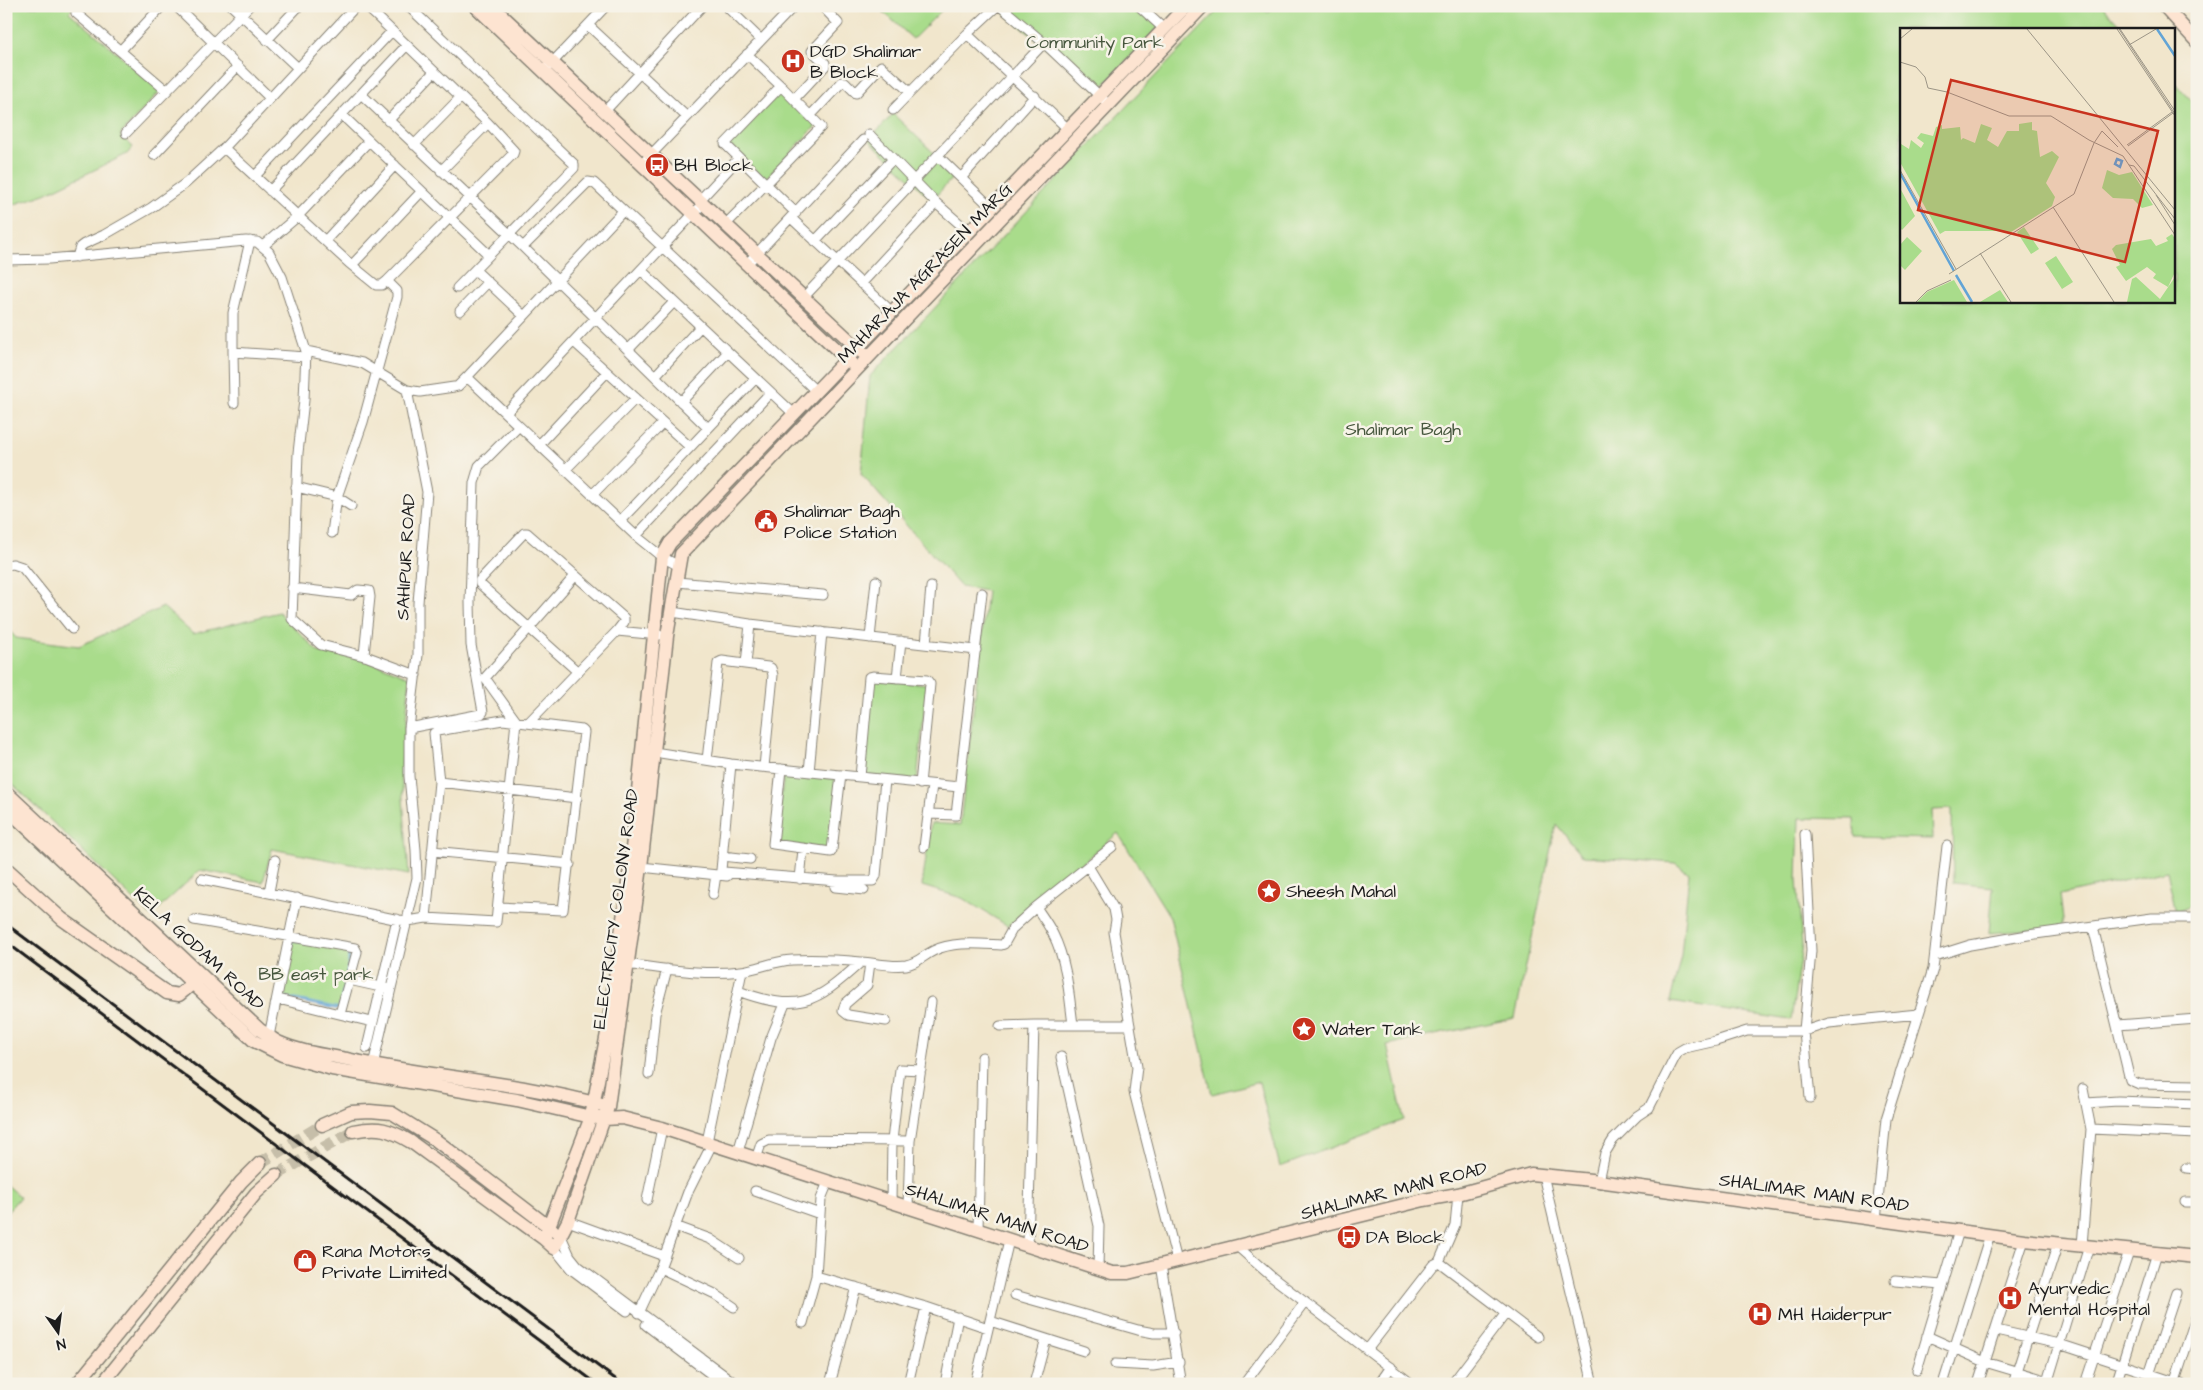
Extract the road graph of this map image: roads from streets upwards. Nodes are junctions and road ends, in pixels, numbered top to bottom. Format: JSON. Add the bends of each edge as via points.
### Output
{"nodes":[{"id":1,"x":79,"y":6,"type":"edge"},
{"id":2,"x":162,"y":6,"type":"edge"},
{"id":3,"x":176,"y":6,"type":"edge"},
{"id":4,"x":232,"y":6,"type":"edge"},
{"id":5,"x":249,"y":6,"type":"edge"},
{"id":6,"x":299,"y":6,"type":"edge"},
{"id":7,"x":356,"y":6,"type":"edge"},
{"id":8,"x":366,"y":6,"type":"edge"},
{"id":9,"x":408,"y":6,"type":"edge"},
{"id":10,"x":475,"y":6,"type":"edge"},
{"id":11,"x":606,"y":6,"type":"edge"},
{"id":12,"x":702,"y":6,"type":"edge"},
{"id":13,"x":726,"y":6,"type":"edge"},
{"id":14,"x":822,"y":6,"type":"edge"},
{"id":15,"x":999,"y":6,"type":"edge"},
{"id":16,"x":1139,"y":6,"type":"edge"},
{"id":17,"x":1186,"y":6,"type":"edge"},
{"id":18,"x":1203,"y":6,"type":"edge"},
{"id":19,"x":2164,"y":6,"type":"edge"},
{"id":20,"x":498,"y":8,"type":"edge"},
{"id":21,"x":788,"y":8,"type":"edge"},
{"id":22,"x":241,"y":15,"type":"junction"},
{"id":23,"x":588,"y":25,"type":"junction"},
{"id":24,"x":1164,"y":29,"type":"junction"},
{"id":25,"x":392,"y":32,"type":"junction"},
{"id":26,"x":967,"y":34,"type":"junction"},
{"id":27,"x":267,"y":40,"type":"junction"},
{"id":28,"x":761,"y":40,"type":"junction"},
{"id":29,"x":214,"y":42,"type":"junction"},
{"id":30,"x":2197,"y":42,"type":"edge"},
{"id":31,"x":1044,"y":43,"type":"junction"},
{"id":32,"x":406,"y":45,"type":"junction"},
{"id":33,"x":121,"y":50,"type":"junction"},
{"id":34,"x":747,"y":54,"type":"junction"},
{"id":35,"x":238,"y":66,"type":"junction"},
{"id":36,"x":548,"y":67,"type":"junction"},
{"id":37,"x":298,"y":68,"type":"junction"},
{"id":38,"x":434,"y":72,"type":"junction"},
{"id":39,"x":640,"y":73,"type":"junction"},
{"id":40,"x":1013,"y":76,"type":"junction"},
{"id":41,"x":781,"y":86,"type":"junction"},
{"id":42,"x":167,"y":90,"type":"junction"},
{"id":43,"x":910,"y":92,"type":"junction"},
{"id":44,"x":361,"y":94,"type":"junction"},
{"id":45,"x":1035,"y":96,"type":"junction"},
{"id":46,"x":460,"y":97,"type":"junction"},
{"id":47,"x":270,"y":98,"type":"junction"},
{"id":48,"x":794,"y":99,"type":"junction"},
{"id":49,"x":1104,"y":100,"type":"junction"},
{"id":50,"x":893,"y":110,"type":"dead end"},
{"id":51,"x":604,"y":112,"type":"junction"},
{"id":52,"x":342,"y":115,"type":"junction"},
{"id":53,"x":811,"y":115,"type":"junction"},
{"id":54,"x":687,"y":117,"type":"junction"},
{"id":55,"x":388,"y":121,"type":"junction"},
{"id":56,"x":488,"y":124,"type":"junction"},
{"id":57,"x":1068,"y":128,"type":"junction"},
{"id":58,"x":126,"y":133,"type":"dead end"},
{"id":59,"x":369,"y":141,"type":"junction"},
{"id":60,"x":414,"y":145,"type":"junction"},
{"id":61,"x":224,"y":148,"type":"junction"},
{"id":62,"x":154,"y":155,"type":"dead end"},
{"id":63,"x":938,"y":156,"type":"junction"},
{"id":64,"x":739,"y":158,"type":"junction"},
{"id":65,"x":894,"y":159,"type":"junction"},
{"id":66,"x":646,"y":160,"type":"junction"},
{"id":67,"x":395,"y":166,"type":"junction"},
{"id":68,"x":441,"y":170,"type":"junction"},
{"id":69,"x":255,"y":176,"type":"junction"},
{"id":70,"x":961,"y":178,"type":"junction"},
{"id":71,"x":914,"y":181,"type":"junction"},
{"id":72,"x":766,"y":184,"type":"junction"},
{"id":73,"x":270,"y":191,"type":"junction"},
{"id":74,"x":422,"y":191,"type":"junction"},
{"id":75,"x":470,"y":197,"type":"junction"},
{"id":76,"x":936,"y":203,"type":"junction"},
{"id":77,"x":699,"y":206,"type":"junction"},
{"id":78,"x":992,"y":208,"type":"junction"},
{"id":79,"x":623,"y":211,"type":"junction"},
{"id":80,"x":793,"y":215,"type":"junction"},
{"id":81,"x":298,"y":216,"type":"junction"},
{"id":82,"x":450,"y":217,"type":"junction"},
{"id":83,"x":725,"y":225,"type":"junction"},
{"id":84,"x":972,"y":228,"type":"junction"},
{"id":85,"x":987,"y":233,"type":"junction"},
{"id":86,"x":509,"y":234,"type":"junction"},
{"id":87,"x":250,"y":241,"type":"junction"},
{"id":88,"x":325,"y":241,"type":"junction"},
{"id":89,"x":815,"y":241,"type":"junction"},
{"id":90,"x":263,"y":246,"type":"junction"},
{"id":91,"x":523,"y":247,"type":"junction"},
{"id":92,"x":662,"y":247,"type":"junction"},
{"id":93,"x":757,"y":254,"type":"junction"},
{"id":94,"x":489,"y":255,"type":"junction"},
{"id":95,"x":77,"y":257,"type":"junction"},
{"id":96,"x":6,"y":260,"type":"edge"},
{"id":97,"x":838,"y":262,"type":"junction"},
{"id":98,"x":747,"y":264,"type":"junction"},
{"id":99,"x":352,"y":265,"type":"junction"},
{"id":100,"x":475,"y":270,"type":"junction"},
{"id":101,"x":641,"y":270,"type":"junction"},
{"id":102,"x":388,"y":281,"type":"junction"},
{"id":103,"x":558,"y":281,"type":"junction"},
{"id":104,"x":488,"y":282,"type":"junction"},
{"id":105,"x":861,"y":284,"type":"junction"},
{"id":106,"x":457,"y":288,"type":"dead end"},
{"id":107,"x":804,"y":298,"type":"junction"},
{"id":108,"x":674,"y":302,"type":"junction"},
{"id":109,"x":460,"y":310,"type":"dead end"},
{"id":110,"x":892,"y":312,"type":"junction"},
{"id":111,"x":524,"y":316,"type":"junction"},
{"id":112,"x":596,"y":319,"type":"junction"},
{"id":113,"x":700,"y":328,"type":"junction"},
{"id":114,"x":574,"y":342,"type":"junction"},
{"id":115,"x":858,"y":348,"type":"junction"},
{"id":116,"x":628,"y":350,"type":"junction"},
{"id":117,"x":232,"y":352,"type":"junction"},
{"id":118,"x":728,"y":353,"type":"junction"},
{"id":119,"x":306,"y":354,"type":"junction"},
{"id":120,"x":868,"y":358,"type":"junction"},
{"id":121,"x":846,"y":359,"type":"junction"},
{"id":122,"x":857,"y":370,"type":"junction"},
{"id":123,"x":376,"y":371,"type":"junction"},
{"id":124,"x":607,"y":372,"type":"junction"},
{"id":125,"x":467,"y":376,"type":"junction"},
{"id":126,"x":655,"y":376,"type":"junction"},
{"id":127,"x":755,"y":379,"type":"junction"},
{"id":128,"x":407,"y":390,"type":"junction"},
{"id":129,"x":816,"y":391,"type":"junction"},
{"id":130,"x":770,"y":393,"type":"junction"},
{"id":131,"x":636,"y":398,"type":"junction"},
{"id":132,"x":681,"y":402,"type":"junction"},
{"id":133,"x":234,"y":403,"type":"dead end"},
{"id":134,"x":506,"y":413,"type":"junction"},
{"id":135,"x":794,"y":414,"type":"junction"},
{"id":136,"x":663,"y":422,"type":"junction"},
{"id":137,"x":519,"y":426,"type":"junction"},
{"id":138,"x":708,"y":428,"type":"junction"},
{"id":139,"x":538,"y":445,"type":"junction"},
{"id":140,"x":690,"y":447,"type":"junction"},
{"id":141,"x":741,"y":469,"type":"junction"},
{"id":142,"x":565,"y":470,"type":"junction"},
{"id":143,"x":752,"y":480,"type":"junction"},
{"id":144,"x":296,"y":487,"type":"junction"},
{"id":145,"x":593,"y":494,"type":"junction"},
{"id":146,"x":337,"y":497,"type":"junction"},
{"id":147,"x":351,"y":506,"type":"dead end"},
{"id":148,"x":620,"y":521,"type":"junction"},
{"id":149,"x":332,"y":533,"type":"dead end"},
{"id":150,"x":636,"y":536,"type":"junction"},
{"id":151,"x":662,"y":557,"type":"junction"},
{"id":152,"x":6,"y":565,"type":"edge"},
{"id":153,"x":678,"y":566,"type":"junction"},
{"id":154,"x":575,"y":576,"type":"junction"},
{"id":155,"x":876,"y":581,"type":"dead end"},
{"id":156,"x":677,"y":582,"type":"junction"},
{"id":157,"x":931,"y":587,"type":"dead end"},
{"id":158,"x":292,"y":588,"type":"junction"},
{"id":159,"x":982,"y":593,"type":"dead end"},
{"id":160,"x":824,"y":595,"type":"dead end"},
{"id":161,"x":672,"y":612,"type":"junction"},
{"id":162,"x":750,"y":624,"type":"junction"},
{"id":163,"x":529,"y":628,"type":"junction"},
{"id":164,"x":72,"y":630,"type":"dead end"},
{"id":165,"x":617,"y":631,"type":"junction"},
{"id":166,"x":822,"y":632,"type":"junction"},
{"id":167,"x":654,"y":634,"type":"junction"},
{"id":168,"x":667,"y":636,"type":"junction"},
{"id":169,"x":870,"y":638,"type":"junction"},
{"id":170,"x":901,"y":641,"type":"junction"},
{"id":171,"x":926,"y":644,"type":"junction"},
{"id":172,"x":976,"y":650,"type":"junction"},
{"id":173,"x":364,"y":655,"type":"junction"},
{"id":174,"x":746,"y":664,"type":"junction"},
{"id":175,"x":578,"y":672,"type":"junction"},
{"id":176,"x":416,"y":675,"type":"junction"},
{"id":177,"x":897,"y":678,"type":"junction"},
{"id":178,"x":516,"y":721,"type":"junction"},
{"id":179,"x":528,"y":723,"type":"junction"},
{"id":180,"x":409,"y":728,"type":"junction"},
{"id":181,"x":654,"y":752,"type":"junction"},
{"id":182,"x":707,"y":760,"type":"junction"},
{"id":183,"x":731,"y":764,"type":"junction"},
{"id":184,"x":764,"y":767,"type":"junction"},
{"id":185,"x":781,"y":769,"type":"junction"},
{"id":186,"x":809,"y":772,"type":"junction"},
{"id":187,"x":841,"y":775,"type":"junction"},
{"id":188,"x":860,"y":777,"type":"junction"},
{"id":189,"x":885,"y":780,"type":"junction"},
{"id":190,"x":438,"y":782,"type":"junction"},
{"id":191,"x":920,"y":784,"type":"junction"},
{"id":192,"x":932,"y":785,"type":"junction"},
{"id":193,"x":959,"y":787,"type":"junction"},
{"id":194,"x":509,"y":790,"type":"junction"},
{"id":195,"x":6,"y":792,"type":"edge"},
{"id":196,"x":577,"y":798,"type":"junction"},
{"id":197,"x":6,"y":808,"type":"edge"},
{"id":198,"x":929,"y":814,"type":"junction"},
{"id":199,"x":1805,"y":834,"type":"dead end"},
{"id":200,"x":1112,"y":846,"type":"dead end"},
{"id":201,"x":1947,"y":846,"type":"dead end"},
{"id":202,"x":924,"y":847,"type":"dead end"},
{"id":203,"x":803,"y":849,"type":"junction"},
{"id":204,"x":432,"y":852,"type":"junction"},
{"id":205,"x":722,"y":856,"type":"junction"},
{"id":206,"x":503,"y":858,"type":"junction"},
{"id":207,"x":750,"y":859,"type":"dead end"},
{"id":208,"x":276,"y":860,"type":"dead end"},
{"id":209,"x":570,"y":864,"type":"junction"},
{"id":210,"x":1088,"y":866,"type":"junction"},
{"id":211,"x":641,"y":867,"type":"junction"},
{"id":212,"x":6,"y":868,"type":"edge"},
{"id":213,"x":716,"y":875,"type":"junction"},
{"id":214,"x":202,"y":878,"type":"dead end"},
{"id":215,"x":800,"y":879,"type":"junction"},
{"id":216,"x":864,"y":890,"type":"dead end"},
{"id":217,"x":269,"y":892,"type":"junction"},
{"id":218,"x":713,"y":894,"type":"dead end"},
{"id":219,"x":297,"y":898,"type":"junction"},
{"id":220,"x":498,"y":906,"type":"junction"},
{"id":221,"x":1036,"y":907,"type":"junction"},
{"id":222,"x":426,"y":918,"type":"junction"},
{"id":223,"x":2197,"y":918,"type":"edge"},
{"id":224,"x":397,"y":919,"type":"junction"},
{"id":225,"x":194,"y":920,"type":"dead end"},
{"id":226,"x":408,"y":921,"type":"junction"},
{"id":227,"x":2093,"y":927,"type":"junction"},
{"id":228,"x":290,"y":938,"type":"junction"},
{"id":229,"x":1934,"y":956,"type":"junction"},
{"id":230,"x":866,"y":962,"type":"junction"},
{"id":231,"x":622,"y":964,"type":"junction"},
{"id":232,"x":667,"y":970,"type":"junction"},
{"id":233,"x":742,"y":971,"type":"junction"},
{"id":234,"x":197,"y":979,"type":"junction"},
{"id":235,"x":349,"y":980,"type":"junction"},
{"id":236,"x":380,"y":986,"type":"junction"},
{"id":237,"x":391,"y":989,"type":"junction"},
{"id":238,"x":738,"y":991,"type":"junction"},
{"id":239,"x":278,"y":999,"type":"junction"},
{"id":240,"x":931,"y":1002,"type":"dead end"},
{"id":241,"x":785,"y":1004,"type":"junction"},
{"id":242,"x":340,"y":1014,"type":"junction"},
{"id":243,"x":1918,"y":1014,"type":"junction"},
{"id":244,"x":2197,"y":1019,"type":"edge"},
{"id":245,"x":886,"y":1021,"type":"dead end"},
{"id":246,"x":372,"y":1022,"type":"junction"},
{"id":247,"x":1034,"y":1025,"type":"junction"},
{"id":248,"x":1073,"y":1025,"type":"junction"},
{"id":249,"x":1130,"y":1025,"type":"junction"},
{"id":250,"x":2118,"y":1025,"type":"junction"},
{"id":251,"x":1000,"y":1026,"type":"dead end"},
{"id":252,"x":1804,"y":1031,"type":"junction"},
{"id":253,"x":261,"y":1036,"type":"junction"},
{"id":254,"x":367,"y":1048,"type":"dead end"},
{"id":255,"x":982,"y":1057,"type":"dead end"},
{"id":256,"x":1061,"y":1057,"type":"dead end"},
{"id":257,"x":373,"y":1065,"type":"junction"},
{"id":258,"x":921,"y":1070,"type":"junction"},
{"id":259,"x":649,"y":1074,"type":"dead end"},
{"id":260,"x":2197,"y":1085,"type":"edge"},
{"id":261,"x":2083,"y":1089,"type":"dead end"},
{"id":262,"x":1810,"y":1098,"type":"dead end"},
{"id":263,"x":594,"y":1103,"type":"junction"},
{"id":264,"x":2086,"y":1103,"type":"junction"},
{"id":265,"x":2197,"y":1104,"type":"edge"},
{"id":266,"x":606,"y":1113,"type":"junction"},
{"id":267,"x":591,"y":1117,"type":"junction"},
{"id":268,"x":322,"y":1125,"type":"tunnel mouth"},
{"id":269,"x":662,"y":1128,"type":"junction"},
{"id":270,"x":2091,"y":1129,"type":"junction"},
{"id":271,"x":353,"y":1131,"type":"tunnel mouth"},
{"id":272,"x":2197,"y":1134,"type":"edge"},
{"id":273,"x":892,"y":1141,"type":"junction"},
{"id":274,"x":910,"y":1141,"type":"junction"},
{"id":275,"x":710,"y":1143,"type":"junction"},
{"id":276,"x":738,"y":1152,"type":"junction"},
{"id":277,"x":756,"y":1159,"type":"junction"},
{"id":278,"x":260,"y":1164,"type":"tunnel mouth"},
{"id":279,"x":2186,"y":1168,"type":"dead end"},
{"id":280,"x":2197,"y":1169,"type":"edge"},
{"id":281,"x":276,"y":1175,"type":"tunnel mouth"},
{"id":282,"x":1543,"y":1175,"type":"junction"},
{"id":283,"x":1600,"y":1181,"type":"junction"},
{"id":284,"x":828,"y":1182,"type":"junction"},
{"id":285,"x":755,"y":1191,"type":"dead end"},
{"id":286,"x":1458,"y":1194,"type":"junction"},
{"id":287,"x":647,"y":1200,"type":"dead end"},
{"id":288,"x":891,"y":1202,"type":"junction"},
{"id":289,"x":2185,"y":1202,"type":"dead end"},
{"id":290,"x":2197,"y":1202,"type":"edge"},
{"id":291,"x":908,"y":1208,"type":"junction"},
{"id":292,"x":820,"y":1214,"type":"junction"},
{"id":293,"x":1876,"y":1220,"type":"junction"},
{"id":294,"x":568,"y":1221,"type":"junction"},
{"id":295,"x":549,"y":1225,"type":"junction"},
{"id":296,"x":675,"y":1226,"type":"junction"},
{"id":297,"x":978,"y":1230,"type":"junction"},
{"id":298,"x":1959,"y":1231,"type":"junction"},
{"id":299,"x":1990,"y":1235,"type":"junction"},
{"id":300,"x":561,"y":1236,"type":"junction"},
{"id":301,"x":544,"y":1238,"type":"junction"},
{"id":302,"x":1009,"y":1240,"type":"junction"},
{"id":303,"x":2024,"y":1240,"type":"junction"},
{"id":304,"x":2058,"y":1243,"type":"junction"},
{"id":305,"x":1028,"y":1246,"type":"junction"},
{"id":306,"x":2086,"y":1246,"type":"junction"},
{"id":307,"x":1238,"y":1247,"type":"junction"},
{"id":308,"x":554,"y":1248,"type":"junction"},
{"id":309,"x":2129,"y":1250,"type":"junction"},
{"id":310,"x":2157,"y":1253,"type":"junction"},
{"id":311,"x":664,"y":1256,"type":"junction"},
{"id":312,"x":2197,"y":1257,"type":"edge"},
{"id":313,"x":739,"y":1258,"type":"dead end"},
{"id":314,"x":1177,"y":1261,"type":"junction"},
{"id":315,"x":1439,"y":1262,"type":"junction"},
{"id":316,"x":1161,"y":1265,"type":"junction"},
{"id":317,"x":660,"y":1268,"type":"junction"},
{"id":318,"x":1098,"y":1269,"type":"junction"},
{"id":319,"x":816,"y":1276,"type":"junction"},
{"id":320,"x":1896,"y":1281,"type":"dead end"},
{"id":321,"x":1942,"y":1285,"type":"junction"},
{"id":322,"x":856,"y":1288,"type":"junction"},
{"id":323,"x":2176,"y":1293,"type":"dead end"},
{"id":324,"x":1015,"y":1296,"type":"dead end"},
{"id":325,"x":1305,"y":1302,"type":"junction"},
{"id":326,"x":734,"y":1307,"type":"dead end"},
{"id":327,"x":926,"y":1307,"type":"junction"},
{"id":328,"x":639,"y":1313,"type":"junction"},
{"id":329,"x":1506,"y":1313,"type":"junction"},
{"id":330,"x":2197,"y":1314,"type":"edge"},
{"id":331,"x":958,"y":1317,"type":"junction"},
{"id":332,"x":803,"y":1324,"type":"dead end"},
{"id":333,"x":989,"y":1325,"type":"junction"},
{"id":334,"x":1996,"y":1330,"type":"junction"},
{"id":335,"x":1174,"y":1333,"type":"junction"},
{"id":336,"x":1927,"y":1336,"type":"junction"},
{"id":337,"x":1538,"y":1337,"type":"dead end"},
{"id":338,"x":2028,"y":1337,"type":"junction"},
{"id":339,"x":1046,"y":1338,"type":"junction"},
{"id":340,"x":2059,"y":1344,"type":"junction"},
{"id":341,"x":1955,"y":1347,"type":"junction"},
{"id":342,"x":1367,"y":1350,"type":"junction"},
{"id":343,"x":1084,"y":1351,"type":"dead end"},
{"id":344,"x":2095,"y":1356,"type":"junction"},
{"id":345,"x":1179,"y":1362,"type":"junction"},
{"id":346,"x":1985,"y":1362,"type":"junction"},
{"id":347,"x":1114,"y":1364,"type":"dead end"},
{"id":348,"x":2122,"y":1364,"type":"junction"},
{"id":349,"x":1391,"y":1368,"type":"junction"},
{"id":350,"x":1917,"y":1370,"type":"dead end"},
{"id":351,"x":2017,"y":1371,"type":"junction"},
{"id":352,"x":2150,"y":1374,"type":"junction"},
{"id":353,"x":2048,"y":1382,"type":"edge"},
{"id":354,"x":2177,"y":1383,"type":"edge"},
{"id":355,"x":77,"y":1384,"type":"edge"},
{"id":356,"x":102,"y":1384,"type":"edge"},
{"id":357,"x":724,"y":1384,"type":"edge"},
{"id":358,"x":736,"y":1384,"type":"edge"},
{"id":359,"x":830,"y":1384,"type":"edge"},
{"id":360,"x":908,"y":1384,"type":"edge"},
{"id":361,"x":945,"y":1384,"type":"edge"},
{"id":362,"x":975,"y":1384,"type":"edge"},
{"id":363,"x":1034,"y":1384,"type":"edge"},
{"id":364,"x":1181,"y":1384,"type":"edge"},
{"id":365,"x":1244,"y":1384,"type":"edge"},
{"id":366,"x":1379,"y":1384,"type":"edge"},
{"id":367,"x":1412,"y":1384,"type":"edge"},
{"id":368,"x":1452,"y":1384,"type":"edge"},
{"id":369,"x":1593,"y":1384,"type":"edge"},
{"id":370,"x":1943,"y":1384,"type":"edge"},
{"id":371,"x":1978,"y":1384,"type":"edge"},
{"id":372,"x":2013,"y":1384,"type":"edge"},
{"id":373,"x":2058,"y":1384,"type":"edge"},
{"id":374,"x":2086,"y":1384,"type":"edge"},
{"id":375,"x":2116,"y":1384,"type":"edge"},
{"id":376,"x":2146,"y":1384,"type":"edge"}],
"edges":[{"from":1,"to":33,"type":"street","via":[[76,13]]},
{"from":2,"to":33,"type":"street"},
{"from":3,"to":29,"type":"street"},
{"from":4,"to":22,"type":"street"},
{"from":5,"to":22,"type":"street"},
{"from":6,"to":27,"type":"street"},
{"from":7,"to":37,"type":"street"},
{"from":8,"to":25,"type":"street"},
{"from":9,"to":86,"type":"street","via":[[574,164],[574,168]]},
{"from":10,"to":36,"type":"street"},
{"from":11,"to":23,"type":"street"},
{"from":12,"to":39,"type":"street"},
{"from":13,"to":28,"type":"street"},
{"from":14,"to":48,"type":"street","via":[[838,23],[812,52],[824,66]]},
{"from":15,"to":26,"type":"street"},
{"from":15,"to":31,"type":"street"},
{"from":16,"to":24,"type":"street"},
{"from":17,"to":24,"type":"street","name":"MAHARAJA AGRASEN MARG"},
{"from":18,"to":49,"type":"street","name":"MAHARAJA AGRASEN MARG"},
{"from":19,"to":30,"type":"street"},
{"from":20,"to":36,"type":"street"},
{"from":21,"to":28,"type":"street"},
{"from":22,"to":27,"type":"street"},
{"from":22,"to":29,"type":"street"},
{"from":23,"to":36,"type":"street"},
{"from":23,"to":39,"type":"street"},
{"from":24,"to":49,"type":"street","name":"MAHARAJA AGRASEN MARG"},
{"from":25,"to":32,"type":"street"},
{"from":25,"to":69,"type":"street"},
{"from":26,"to":40,"type":"street"},
{"from":26,"to":43,"type":"street"},
{"from":27,"to":37,"type":"street"},
{"from":28,"to":34,"type":"street"},
{"from":29,"to":35,"type":"street"},
{"from":29,"to":42,"type":"street"},
{"from":31,"to":40,"type":"street"},
{"from":31,"to":49,"type":"street"},
{"from":32,"to":38,"type":"street"},
{"from":32,"to":44,"type":"street"},
{"from":33,"to":42,"type":"street"},
{"from":34,"to":41,"type":"street"},
{"from":34,"to":54,"type":"street"},
{"from":35,"to":47,"type":"street"},
{"from":35,"to":62,"type":"street"},
{"from":36,"to":51,"type":"street"},
{"from":36,"to":66,"type":"street"},
{"from":37,"to":47,"type":"street"},
{"from":38,"to":46,"type":"street"},
{"from":38,"to":55,"type":"street"},
{"from":39,"to":51,"type":"street"},
{"from":39,"to":54,"type":"street"},
{"from":40,"to":45,"type":"street"},
{"from":40,"to":63,"type":"street"},
{"from":41,"to":48,"type":"street"},
{"from":41,"to":64,"type":"street","via":[[725,143]]},
{"from":42,"to":58,"type":"street"},
{"from":43,"to":50,"type":"street"},
{"from":43,"to":53,"type":"street","via":[[881,66],[856,92],[842,82]]},
{"from":44,"to":52,"type":"street"},
{"from":44,"to":55,"type":"street"},
{"from":45,"to":57,"type":"street"},
{"from":45,"to":70,"type":"street"},
{"from":46,"to":56,"type":"street"},
{"from":46,"to":60,"type":"street"},
{"from":47,"to":61,"type":"street"},
{"from":48,"to":53,"type":"street"},
{"from":49,"to":57,"type":"street","name":"MAHARAJA AGRASEN MARG"},
{"from":49,"to":85,"type":"street","name":"MAHARAJA AGRASEN MARG"},
{"from":51,"to":66,"type":"street"},
{"from":52,"to":59,"type":"street"},
{"from":52,"to":73,"type":"street"},
{"from":53,"to":72,"type":"street","via":[[820,128]]},
{"from":54,"to":66,"type":"street"},
{"from":55,"to":60,"type":"street"},
{"from":56,"to":68,"type":"street"},
{"from":56,"to":75,"type":"street","via":[[514,153]]},
{"from":57,"to":78,"type":"street","name":"MAHARAJA AGRASEN MARG"},
{"from":59,"to":67,"type":"street"},
{"from":59,"to":81,"type":"street"},
{"from":60,"to":68,"type":"street"},
{"from":61,"to":69,"type":"street"},
{"from":61,"to":95,"type":"street","via":[[186,183],[151,208],[84,244]]},
{"from":63,"to":70,"type":"street"},
{"from":63,"to":71,"type":"street"},
{"from":64,"to":72,"type":"street"},
{"from":64,"to":77,"type":"street"},
{"from":65,"to":71,"type":"street"},
{"from":65,"to":80,"type":"street","via":[[866,137]]},
{"from":65,"to":89,"type":"street"},
{"from":66,"to":77,"type":"street"},
{"from":67,"to":74,"type":"street"},
{"from":67,"to":88,"type":"street"},
{"from":68,"to":75,"type":"street"},
{"from":69,"to":73,"type":"street"},
{"from":70,"to":78,"type":"street"},
{"from":71,"to":76,"type":"street"},
{"from":71,"to":97,"type":"street"},
{"from":72,"to":80,"type":"street"},
{"from":72,"to":83,"type":"street"},
{"from":73,"to":81,"type":"street"},
{"from":74,"to":82,"type":"street"},
{"from":74,"to":99,"type":"street"},
{"from":75,"to":82,"type":"street"},
{"from":75,"to":86,"type":"street"},
{"from":76,"to":84,"type":"street"},
{"from":76,"to":105,"type":"street"},
{"from":77,"to":83,"type":"street"},
{"from":77,"to":92,"type":"street"},
{"from":77,"to":98,"type":"street"},
{"from":78,"to":84,"type":"street","name":"MAHARAJA AGRASEN MARG"},
{"from":79,"to":91,"type":"street","via":[[594,183],[588,182]]},
{"from":79,"to":92,"type":"street"},
{"from":79,"to":103,"type":"street"},
{"from":80,"to":89,"type":"street"},
{"from":80,"to":93,"type":"street"},
{"from":81,"to":88,"type":"street"},
{"from":81,"to":90,"type":"street"},
{"from":82,"to":94,"type":"street"},
{"from":82,"to":102,"type":"street"},
{"from":83,"to":93,"type":"street"},
{"from":84,"to":85,"type":"street"},
{"from":84,"to":110,"type":"street","name":"MAHARAJA AGRASEN MARG"},
{"from":85,"to":120,"type":"street","name":"MAHARAJA AGRASEN MARG"},
{"from":86,"to":91,"type":"street"},
{"from":86,"to":94,"type":"street"},
{"from":87,"to":90,"type":"street"},
{"from":87,"to":95,"type":"street"},
{"from":87,"to":117,"type":"street","via":[[233,313]]},
{"from":88,"to":99,"type":"street"},
{"from":89,"to":97,"type":"street"},
{"from":90,"to":119,"type":"street","via":[[282,277]]},
{"from":91,"to":103,"type":"street"},
{"from":92,"to":101,"type":"street"},
{"from":92,"to":129,"type":"street"},
{"from":93,"to":98,"type":"street"},
{"from":93,"to":107,"type":"street"},
{"from":94,"to":100,"type":"street"},
{"from":95,"to":96,"type":"street"},
{"from":97,"to":105,"type":"street"},
{"from":97,"to":107,"type":"street"},
{"from":98,"to":121,"type":"street"},
{"from":99,"to":102,"type":"street","via":[[378,286]]},
{"from":100,"to":104,"type":"street"},
{"from":100,"to":106,"type":"street"},
{"from":101,"to":108,"type":"street"},
{"from":101,"to":112,"type":"street"},
{"from":102,"to":123,"type":"street","via":[[397,290],[397,297]]},
{"from":103,"to":111,"type":"street"},
{"from":103,"to":112,"type":"street"},
{"from":104,"to":109,"type":"street"},
{"from":104,"to":111,"type":"street"},
{"from":105,"to":110,"type":"street"},
{"from":107,"to":115,"type":"street"},
{"from":108,"to":113,"type":"street"},
{"from":108,"to":116,"type":"street"},
{"from":110,"to":115,"type":"street","name":"MAHARAJA AGRASEN MARG"},
{"from":111,"to":125,"type":"street"},
{"from":112,"to":114,"type":"street"},
{"from":112,"to":116,"type":"street"},
{"from":113,"to":118,"type":"street"},
{"from":113,"to":126,"type":"street"},
{"from":114,"to":124,"type":"street"},
{"from":114,"to":134,"type":"street"},
{"from":115,"to":120,"type":"street"},
{"from":115,"to":121,"type":"street","name":"MAHARAJA AGRASEN MARG"},
{"from":116,"to":126,"type":"street"},
{"from":117,"to":119,"type":"street"},
{"from":117,"to":133,"type":"street"},
{"from":118,"to":127,"type":"street"},
{"from":118,"to":132,"type":"street"},
{"from":119,"to":123,"type":"street","via":[[362,363]]},
{"from":119,"to":144,"type":"street"},
{"from":120,"to":122,"type":"street","name":"MAHARAJA AGRASEN MARG"},
{"from":121,"to":122,"type":"street"},
{"from":121,"to":129,"type":"street","name":"MAHARAJA AGRASEN MARG"},
{"from":122,"to":143,"type":"street","name":"MAHARAJA AGRASEN MARG"},
{"from":123,"to":128,"type":"street"},
{"from":123,"to":146,"type":"street","via":[[363,422]]},
{"from":124,"to":131,"type":"street"},
{"from":124,"to":139,"type":"street"},
{"from":125,"to":128,"type":"street","via":[[454,387],[420,392]]},
{"from":125,"to":134,"type":"street"},
{"from":126,"to":132,"type":"street"},
{"from":127,"to":130,"type":"street"},
{"from":127,"to":138,"type":"street"},
{"from":128,"to":176,"type":"street","name":"SAHIPUR ROAD","via":[[427,492]]},
{"from":129,"to":135,"type":"street","name":"MAHARAJA AGRASEN MARG"},
{"from":130,"to":135,"type":"street"},
{"from":130,"to":150,"type":"street"},
{"from":131,"to":136,"type":"street"},
{"from":131,"to":142,"type":"street"},
{"from":132,"to":138,"type":"street"},
{"from":134,"to":137,"type":"street"},
{"from":135,"to":141,"type":"street","name":"MAHARAJA AGRASEN MARG"},
{"from":136,"to":140,"type":"street"},
{"from":136,"to":145,"type":"street"},
{"from":137,"to":139,"type":"street"},
{"from":137,"to":180,"type":"street","via":[[479,466],[474,484],[471,645],[483,712]]},
{"from":138,"to":140,"type":"street"},
{"from":139,"to":142,"type":"street"},
{"from":140,"to":148,"type":"street"},
{"from":141,"to":143,"type":"street"},
{"from":141,"to":151,"type":"street","name":"MAHARAJA AGRASEN MARG","via":[[670,543]]},
{"from":142,"to":145,"type":"street"},
{"from":143,"to":153,"type":"street","name":"MAHARAJA AGRASEN MARG","via":[[682,554]]},
{"from":144,"to":146,"type":"street"},
{"from":144,"to":158,"type":"street"},
{"from":145,"to":148,"type":"street"},
{"from":146,"to":147,"type":"street"},
{"from":146,"to":149,"type":"street"},
{"from":148,"to":150,"type":"street"},
{"from":150,"to":151,"type":"street"},
{"from":151,"to":153,"type":"street"},
{"from":151,"to":167,"type":"street","name":"ELECTRICITY COLONY ROAD"},
{"from":152,"to":164,"type":"street","via":[[22,567]]},
{"from":153,"to":156,"type":"street","name":"ELECTRICITY COLONY ROAD"},
{"from":154,"to":163,"type":"street"},
{"from":154,"to":163,"type":"street","via":[[525,532],[480,580],[481,586]]},
{"from":154,"to":165,"type":"street","via":[[624,618]]},
{"from":155,"to":169,"type":"street"},
{"from":156,"to":160,"type":"street"},
{"from":156,"to":161,"type":"street","name":"ELECTRICITY COLONY ROAD"},
{"from":157,"to":171,"type":"street"},
{"from":158,"to":173,"type":"street","via":[[291,614],[294,622],[321,645]]},
{"from":158,"to":173,"type":"street","via":[[351,595],[358,590],[369,591]]},
{"from":159,"to":172,"type":"street"},
{"from":161,"to":162,"type":"street"},
{"from":161,"to":168,"type":"street","name":"ELECTRICITY COLONY ROAD"},
{"from":162,"to":166,"type":"street"},
{"from":162,"to":174,"type":"street"},
{"from":163,"to":175,"type":"street"},
{"from":163,"to":178,"type":"street","via":[[485,678]]},
{"from":165,"to":167,"type":"street"},
{"from":165,"to":175,"type":"street"},
{"from":166,"to":169,"type":"street"},
{"from":166,"to":186,"type":"street"},
{"from":167,"to":168,"type":"street"},
{"from":167,"to":231,"type":"street","name":"ELECTRICITY COLONY ROAD"},
{"from":168,"to":181,"type":"street","name":"ELECTRICITY COLONY ROAD"},
{"from":169,"to":170,"type":"street"},
{"from":170,"to":171,"type":"street"},
{"from":170,"to":177,"type":"street"},
{"from":171,"to":172,"type":"street"},
{"from":172,"to":193,"type":"street"},
{"from":173,"to":176,"type":"street"},
{"from":174,"to":182,"type":"street","via":[[718,663]]},
{"from":174,"to":184,"type":"street","via":[[768,667],[773,672]]},
{"from":175,"to":179,"type":"street"},
{"from":176,"to":180,"type":"street","name":"SAHIPUR ROAD"},
{"from":177,"to":188,"type":"street","via":[[869,677]]},
{"from":177,"to":191,"type":"street","via":[[930,682]]},
{"from":178,"to":179,"type":"street"},
{"from":178,"to":190,"type":"street","via":[[435,732]]},
{"from":178,"to":194,"type":"street"},
{"from":179,"to":196,"type":"street","via":[[584,731]]},
{"from":180,"to":226,"type":"street","name":"SAHIPUR ROAD","via":[[417,878]]},
{"from":181,"to":182,"type":"street"},
{"from":181,"to":211,"type":"street","name":"ELECTRICITY COLONY ROAD"},
{"from":182,"to":183,"type":"street"},
{"from":183,"to":184,"type":"street"},
{"from":183,"to":205,"type":"street"},
{"from":184,"to":185,"type":"street"},
{"from":185,"to":186,"type":"street"},
{"from":185,"to":203,"type":"street","via":[[773,844]]},
{"from":186,"to":187,"type":"street"},
{"from":187,"to":188,"type":"street"},
{"from":187,"to":203,"type":"street","via":[[832,851]]},
{"from":188,"to":189,"type":"street"},
{"from":189,"to":191,"type":"street"},
{"from":189,"to":215,"type":"street","via":[[873,881]]},
{"from":190,"to":194,"type":"street"},
{"from":190,"to":204,"type":"street"},
{"from":191,"to":192,"type":"street"},
{"from":192,"to":193,"type":"street"},
{"from":192,"to":198,"type":"street"},
{"from":193,"to":198,"type":"street","via":[[955,815]]},
{"from":194,"to":196,"type":"street"},
{"from":194,"to":206,"type":"street"},
{"from":195,"to":234,"type":"street","name":"KELA GODAM ROAD"},
{"from":196,"to":209,"type":"street"},
{"from":197,"to":234,"type":"street","name":"KELA GODAM ROAD"},
{"from":198,"to":202,"type":"street"},
{"from":199,"to":252,"type":"street","via":[[1811,951]]},
{"from":200,"to":210,"type":"street"},
{"from":201,"to":229,"type":"street"},
{"from":203,"to":215,"type":"street"},
{"from":204,"to":206,"type":"street"},
{"from":204,"to":222,"type":"street"},
{"from":205,"to":207,"type":"street"},
{"from":205,"to":215,"type":"street","via":[[723,872]]},
{"from":206,"to":209,"type":"street"},
{"from":206,"to":220,"type":"street"},
{"from":208,"to":217,"type":"street"},
{"from":209,"to":220,"type":"street","via":[[562,911]]},
{"from":210,"to":221,"type":"street"},
{"from":210,"to":249,"type":"street","via":[[1114,909],[1114,932]]},
{"from":211,"to":213,"type":"street"},
{"from":211,"to":231,"type":"street","name":"ELECTRICITY COLONY ROAD"},
{"from":212,"to":234,"type":"street","via":[[62,919],[152,984],[174,996]]},
{"from":213,"to":216,"type":"street"},
{"from":213,"to":218,"type":"street"},
{"from":214,"to":217,"type":"street"},
{"from":217,"to":219,"type":"street"},
{"from":219,"to":224,"type":"street"},
{"from":219,"to":228,"type":"street"},
{"from":220,"to":222,"type":"street","via":[[496,922]]},
{"from":221,"to":230,"type":"street","via":[[1013,928],[1004,944],[950,946],[908,965]]},
{"from":221,"to":248,"type":"street","via":[[1060,950]]},
{"from":222,"to":226,"type":"street"},
{"from":223,"to":227,"type":"street","via":[[2152,918]]},
{"from":224,"to":226,"type":"street"},
{"from":224,"to":236,"type":"street"},
{"from":225,"to":228,"type":"street"},
{"from":226,"to":237,"type":"street","name":"SAHIPUR ROAD"},
{"from":227,"to":229,"type":"street","via":[[1977,943]]},
{"from":227,"to":250,"type":"street"},
{"from":228,"to":235,"type":"street","via":[[355,948],[357,952]]},
{"from":228,"to":239,"type":"street"},
{"from":229,"to":243,"type":"street"},
{"from":230,"to":233,"type":"street","via":[[791,960]]},
{"from":230,"to":241,"type":"street","via":[[818,997]]},
{"from":230,"to":245,"type":"street","via":[[866,987],[845,1004],[843,1011],[848,1015]]},
{"from":231,"to":232,"type":"street"},
{"from":231,"to":263,"type":"street","name":"ELECTRICITY COLONY ROAD"},
{"from":231,"to":266,"type":"street","name":"ELECTRICITY COLONY ROAD"},
{"from":232,"to":233,"type":"street"},
{"from":232,"to":259,"type":"street","via":[[656,1014]]},
{"from":233,"to":238,"type":"street"},
{"from":234,"to":253,"type":"street","name":"KELA GODAM ROAD"},
{"from":235,"to":236,"type":"street"},
{"from":235,"to":242,"type":"street"},
{"from":236,"to":237,"type":"street"},
{"from":236,"to":246,"type":"street"},
{"from":237,"to":257,"type":"street","name":"SAHIPUR ROAD"},
{"from":238,"to":241,"type":"street"},
{"from":238,"to":275,"type":"street"},
{"from":239,"to":242,"type":"street"},
{"from":239,"to":253,"type":"street"},
{"from":240,"to":258,"type":"street"},
{"from":241,"to":276,"type":"street","via":[[771,1038]]},
{"from":242,"to":246,"type":"street"},
{"from":243,"to":252,"type":"street","via":[[1829,1023]]},
{"from":243,"to":293,"type":"street","via":[[1886,1119]]},
{"from":244,"to":250,"type":"street"},
{"from":246,"to":254,"type":"street"},
{"from":247,"to":248,"type":"street"},
{"from":247,"to":251,"type":"street"},
{"from":247,"to":305,"type":"street"},
{"from":248,"to":249,"type":"street"},
{"from":249,"to":314,"type":"street","via":[[1137,1067],[1134,1092]]},
{"from":250,"to":260,"type":"street","via":[[2130,1080],[2139,1084]]},
{"from":252,"to":262,"type":"street"},
{"from":252,"to":283,"type":"street","via":[[1747,1031],[1678,1052],[1649,1108],[1613,1140],[1605,1152]]},
{"from":253,"to":257,"type":"street","name":"KELA GODAM ROAD","via":[[326,1056]]},
{"from":253,"to":267,"type":"street","name":"KELA GODAM ROAD","via":[[282,1055],[332,1069],[517,1100]]},
{"from":255,"to":297,"type":"street"},
{"from":256,"to":318,"type":"street","via":[[1099,1226]]},
{"from":257,"to":263,"type":"street","name":"KELA GODAM ROAD"},
{"from":258,"to":273,"type":"street","via":[[900,1069]]},
{"from":258,"to":274,"type":"street"},
{"from":261,"to":264,"type":"street"},
{"from":263,"to":266,"type":"street","name":"KELA GODAM ROAD"},
{"from":263,"to":267,"type":"street","name":"ELECTRICITY COLONY ROAD"},
{"from":264,"to":265,"type":"street"},
{"from":264,"to":270,"type":"street"},
{"from":266,"to":267,"type":"street","name":"KELA GODAM ROAD"},
{"from":266,"to":269,"type":"street","name":"SHALIMAR MAIN ROAD"},
{"from":266,"to":294,"type":"street","name":"ELECTRICITY COLONY ROAD"},
{"from":267,"to":295,"type":"street","name":"ELECTRICITY COLONY ROAD"},
{"from":268,"to":295,"type":"street","via":[[351,1112],[392,1113],[437,1141]]},
{"from":269,"to":275,"type":"street","name":"SHALIMAR MAIN ROAD"},
{"from":269,"to":287,"type":"street"},
{"from":270,"to":272,"type":"street"},
{"from":270,"to":306,"type":"street"},
{"from":271,"to":301,"type":"street","via":[[372,1127],[390,1130]]},
{"from":273,"to":274,"type":"street"},
{"from":273,"to":277,"type":"street","via":[[769,1140],[761,1144]]},
{"from":273,"to":288,"type":"street"},
{"from":274,"to":291,"type":"street"},
{"from":275,"to":276,"type":"street","name":"SHALIMAR MAIN ROAD"},
{"from":275,"to":296,"type":"street"},
{"from":276,"to":277,"type":"street","name":"SHALIMAR MAIN ROAD"},
{"from":277,"to":284,"type":"street","name":"SHALIMAR MAIN ROAD"},
{"from":278,"to":355,"type":"street","via":[[241,1182]]},
{"from":279,"to":280,"type":"street"},
{"from":281,"to":356,"type":"street","via":[[256,1193]]},
{"from":282,"to":283,"type":"street","name":"SHALIMAR MAIN ROAD"},
{"from":282,"to":286,"type":"street","name":"SHALIMAR MAIN ROAD","via":[[1531,1174]]},
{"from":282,"to":369,"type":"street"},
{"from":283,"to":293,"type":"street","name":"SHALIMAR MAIN ROAD"},
{"from":284,"to":288,"type":"street","name":"SHALIMAR MAIN ROAD"},
{"from":284,"to":292,"type":"street","via":[[821,1199]]},
{"from":285,"to":292,"type":"street"},
{"from":286,"to":307,"type":"street","name":"SHALIMAR MAIN ROAD"},
{"from":286,"to":315,"type":"street","via":[[1455,1226]]},
{"from":288,"to":291,"type":"street","name":"SHALIMAR MAIN ROAD"},
{"from":289,"to":290,"type":"street"},
{"from":291,"to":297,"type":"street","name":"SHALIMAR MAIN ROAD"},
{"from":292,"to":319,"type":"street"},
{"from":293,"to":298,"type":"street","name":"SHALIMAR MAIN ROAD"},
{"from":294,"to":300,"type":"street","name":"ELECTRICITY COLONY ROAD"},
{"from":294,"to":311,"type":"street"},
{"from":295,"to":300,"type":"street"},
{"from":295,"to":301,"type":"street","name":"ELECTRICITY COLONY ROAD"},
{"from":296,"to":311,"type":"street"},
{"from":296,"to":313,"type":"street","via":[[710,1239]]},
{"from":297,"to":302,"type":"street","name":"SHALIMAR MAIN ROAD"},
{"from":298,"to":299,"type":"street","name":"SHALIMAR MAIN ROAD"},
{"from":298,"to":321,"type":"street"},
{"from":299,"to":303,"type":"street","name":"SHALIMAR MAIN ROAD"},
{"from":299,"to":341,"type":"street"},
{"from":300,"to":308,"type":"street","name":"ELECTRICITY COLONY ROAD"},
{"from":300,"to":328,"type":"street","via":[[578,1266]]},
{"from":301,"to":308,"type":"street"},
{"from":302,"to":305,"type":"street","name":"SHALIMAR MAIN ROAD"},
{"from":302,"to":333,"type":"street"},
{"from":303,"to":304,"type":"street","name":"SHALIMAR MAIN ROAD"},
{"from":303,"to":334,"type":"street"},
{"from":304,"to":306,"type":"street","name":"SHALIMAR MAIN ROAD"},
{"from":304,"to":338,"type":"street"},
{"from":305,"to":318,"type":"street","name":"SHALIMAR MAIN ROAD"},
{"from":306,"to":309,"type":"street","name":"SHALIMAR MAIN ROAD"},
{"from":306,"to":340,"type":"street"},
{"from":307,"to":314,"type":"street","name":"SHALIMAR MAIN ROAD"},
{"from":307,"to":325,"type":"street"},
{"from":308,"to":357,"type":"street","via":[[571,1269]]},
{"from":309,"to":310,"type":"street","name":"SHALIMAR MAIN ROAD"},
{"from":309,"to":344,"type":"street"},
{"from":310,"to":312,"type":"street","name":"SHALIMAR MAIN ROAD"},
{"from":310,"to":348,"type":"street"},
{"from":311,"to":317,"type":"street"},
{"from":314,"to":316,"type":"street","name":"SHALIMAR MAIN ROAD"},
{"from":315,"to":329,"type":"street"},
{"from":315,"to":342,"type":"street","via":[[1433,1265]]},
{"from":316,"to":318,"type":"street","name":"SHALIMAR MAIN ROAD","via":[[1128,1273]]},
{"from":316,"to":335,"type":"street"},
{"from":317,"to":326,"type":"street"},
{"from":317,"to":328,"type":"street"},
{"from":319,"to":322,"type":"street"},
{"from":319,"to":332,"type":"street"},
{"from":320,"to":321,"type":"street"},
{"from":321,"to":336,"type":"street"},
{"from":322,"to":327,"type":"street"},
{"from":322,"to":359,"type":"street"},
{"from":323,"to":352,"type":"street"},
{"from":324,"to":335,"type":"street","via":[[1154,1334]]},
{"from":325,"to":342,"type":"street"},
{"from":325,"to":365,"type":"street"},
{"from":327,"to":331,"type":"street"},
{"from":327,"to":360,"type":"street"},
{"from":328,"to":358,"type":"street"},
{"from":329,"to":337,"type":"street"},
{"from":329,"to":368,"type":"street"},
{"from":330,"to":354,"type":"street"},
{"from":331,"to":333,"type":"street"},
{"from":331,"to":361,"type":"street"},
{"from":333,"to":339,"type":"street"},
{"from":333,"to":362,"type":"street"},
{"from":334,"to":338,"type":"street"},
{"from":334,"to":346,"type":"street"},
{"from":335,"to":345,"type":"street"},
{"from":336,"to":341,"type":"street"},
{"from":336,"to":350,"type":"street"},
{"from":338,"to":340,"type":"street"},
{"from":338,"to":351,"type":"street"},
{"from":339,"to":343,"type":"street"},
{"from":339,"to":363,"type":"street"},
{"from":340,"to":344,"type":"street"},
{"from":340,"to":353,"type":"street"},
{"from":341,"to":346,"type":"street"},
{"from":341,"to":370,"type":"street"},
{"from":342,"to":349,"type":"street"},
{"from":344,"to":348,"type":"street"},
{"from":344,"to":374,"type":"street"},
{"from":345,"to":347,"type":"street","via":[[1153,1366]]},
{"from":345,"to":364,"type":"street"},
{"from":346,"to":351,"type":"street"},
{"from":346,"to":371,"type":"street"},
{"from":348,"to":352,"type":"street"},
{"from":348,"to":375,"type":"street"},
{"from":349,"to":366,"type":"street"},
{"from":349,"to":367,"type":"street"},
{"from":351,"to":353,"type":"street"},
{"from":351,"to":372,"type":"street"},
{"from":352,"to":354,"type":"street"},
{"from":352,"to":376,"type":"street"},
{"from":353,"to":373,"type":"street"}]}
